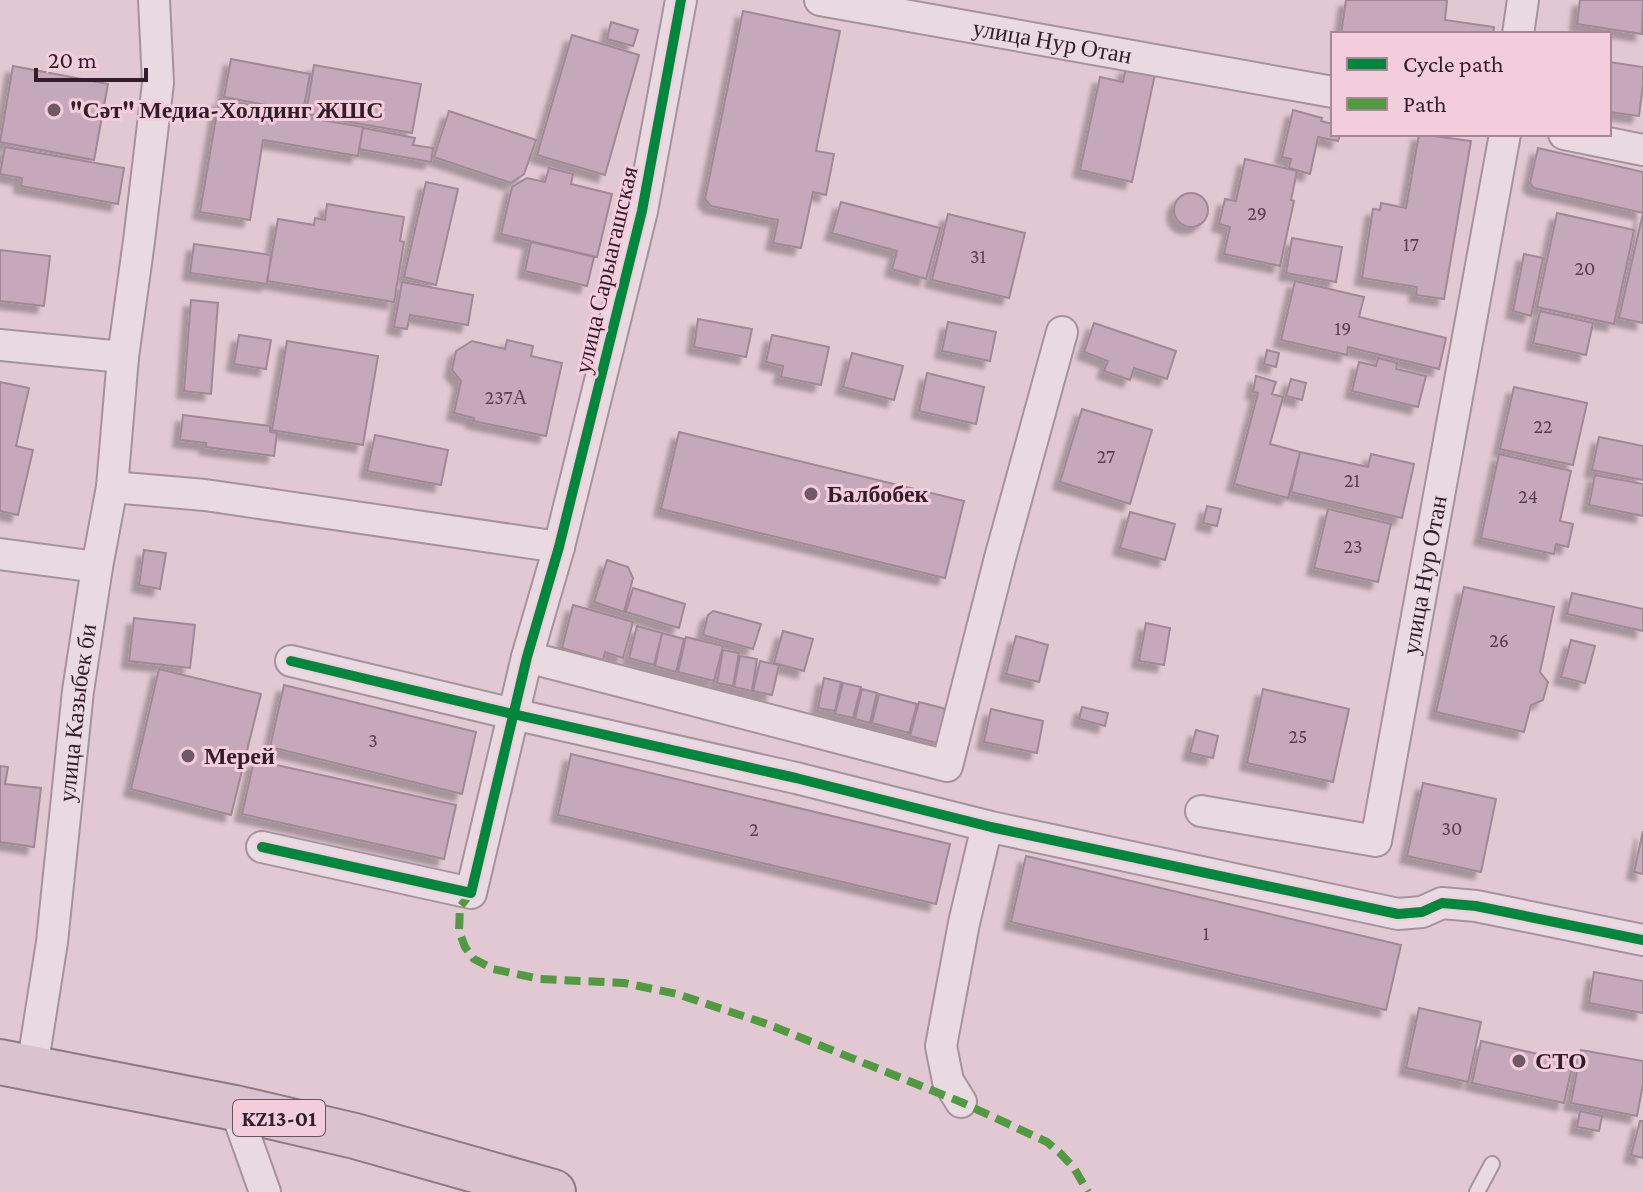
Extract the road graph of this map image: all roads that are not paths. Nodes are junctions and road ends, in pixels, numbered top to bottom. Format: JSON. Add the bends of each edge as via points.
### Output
{"nodes":[{"id":1,"x":154,"y":0,"type":"edge"},
{"id":2,"x":681,"y":0,"type":"edge"},
{"id":3,"x":820,"y":0,"type":"edge"},
{"id":4,"x":1523,"y":0,"type":"edge"},
{"id":5,"x":1518,"y":32,"type":"edge"},
{"id":6,"x":1331,"y":92,"type":"edge"},
{"id":7,"x":1505,"y":136,"type":"edge"},
{"id":8,"x":1574,"y":136,"type":"edge"},
{"id":9,"x":1643,"y":150,"type":"edge"},
{"id":10,"x":1062,"y":332,"type":"dead end"},
{"id":11,"x":0,"y":345,"type":"edge"},
{"id":12,"x":123,"y":357,"type":"junction"},
{"id":13,"x":112,"y":487,"type":"junction"},
{"id":14,"x":559,"y":547,"type":"junction"},
{"id":15,"x":0,"y":554,"type":"edge"},
{"id":16,"x":97,"y":567,"type":"junction"},
{"id":17,"x":527,"y":657,"type":"junction"},
{"id":18,"x":291,"y":661,"type":"dead end"},
{"id":19,"x":513,"y":714,"type":"junction"},
{"id":20,"x":1201,"y":811,"type":"dead end"},
{"id":21,"x":987,"y":826,"type":"junction"},
{"id":22,"x":262,"y":847,"type":"dead end"},
{"id":23,"x":1643,"y":940,"type":"edge"},
{"id":24,"x":16,"y":1065,"type":"edge"},
{"id":25,"x":961,"y":1102,"type":"dead end"},
{"id":26,"x":235,"y":1108,"type":"junction"},
{"id":27,"x":1492,"y":1164,"type":"dead end"},
{"id":28,"x":265,"y":1192,"type":"edge"},
{"id":29,"x":553,"y":1192,"type":"edge"},
{"id":30,"x":1477,"y":1192,"type":"edge"}],
"edges":[{"from":1,"to":12,"type":"street","name":"улица Казыбек би","via":[[158,83]]},
{"from":2,"to":14,"type":"street","name":"улица Сарыагашская","via":[[642,211]]},
{"from":3,"to":6,"type":"street","name":"улица Нур Отан"},
{"from":4,"to":5,"type":"street"},
{"from":7,"to":20,"type":"street","name":"улица Нур Отан","via":[[1376,841]]},
{"from":8,"to":9,"type":"street"},
{"from":10,"to":17,"type":"street","via":[[947,766]]},
{"from":11,"to":12,"type":"street"},
{"from":12,"to":13,"type":"street","name":"улица Казыбек би"},
{"from":13,"to":14,"type":"street","via":[[205,495]]},
{"from":13,"to":16,"type":"street","name":"улица Казыбек би"},
{"from":14,"to":17,"type":"street","name":"улица Сарыагашская"},
{"from":15,"to":16,"type":"street"},
{"from":16,"to":24,"type":"street","name":"улица Казыбек би","via":[[78,691],[52,942]]},
{"from":17,"to":19,"type":"street","name":"улица Сарыагашская"},
{"from":18,"to":19,"type":"street"},
{"from":19,"to":21,"type":"street"},
{"from":19,"to":22,"type":"street","name":"улица Сарыагашская","via":[[471,893]]},
{"from":21,"to":23,"type":"street","via":[[1398,914],[1442,903],[1476,906]]},
{"from":21,"to":25,"type":"street","via":[[941,1046],[948,1081]]},
{"from":24,"to":26,"type":"highway","number":"KZ13-01"},
{"from":26,"to":28,"type":"street"},
{"from":26,"to":29,"type":"highway","number":"KZ13-01"},
{"from":27,"to":30,"type":"lane"}]}
